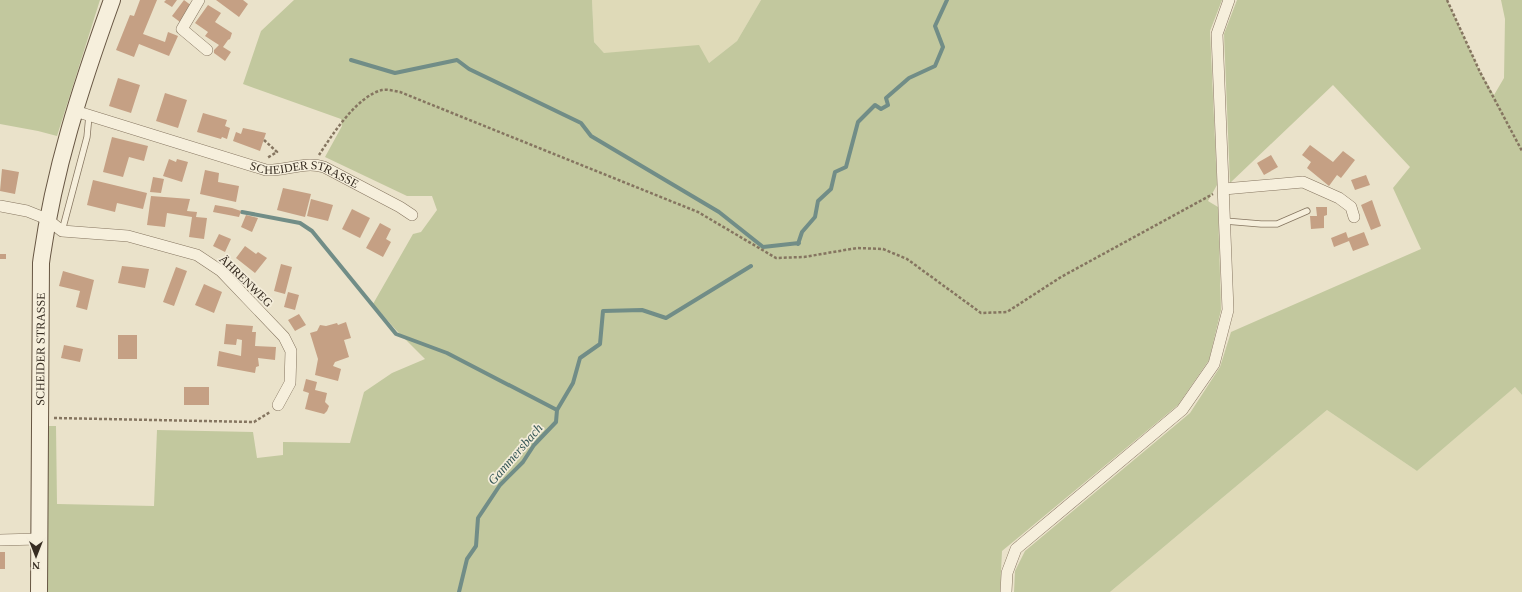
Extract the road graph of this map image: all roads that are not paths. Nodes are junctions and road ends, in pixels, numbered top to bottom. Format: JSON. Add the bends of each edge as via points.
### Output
{"nodes":[{"id":1,"x":112,"y":0,"type":"edge"},
{"id":2,"x":199,"y":0,"type":"edge"},
{"id":3,"x":1229,"y":0,"type":"edge"},
{"id":4,"x":206,"y":50,"type":"dead end"},
{"id":5,"x":82,"y":113,"type":"junction"},
{"id":6,"x":1224,"y":189,"type":"junction"},
{"id":7,"x":0,"y":206,"type":"edge"},
{"id":8,"x":1306,"y":211,"type":"dead end"},
{"id":9,"x":412,"y":215,"type":"dead end"},
{"id":10,"x":1354,"y":216,"type":"dead end"},
{"id":11,"x":47,"y":219,"type":"junction"},
{"id":12,"x":1225,"y":221,"type":"junction"},
{"id":13,"x":62,"y":231,"type":"junction"},
{"id":14,"x":278,"y":405,"type":"road end"},
{"id":15,"x":38,"y":539,"type":"junction"},
{"id":16,"x":0,"y":540,"type":"edge"},
{"id":17,"x":39,"y":592,"type":"edge"},
{"id":18,"x":1006,"y":592,"type":"edge"}],
"edges":[{"from":1,"to":5,"type":"main road","name":"SCHEIDER STRASSE","via":[[86,73]]},
{"from":2,"to":4,"type":"street","via":[[182,29]]},
{"from":3,"to":6,"type":"street","via":[[1217,34]]},
{"from":5,"to":9,"type":"street","name":"SCHEIDER STRASSE","via":[[248,166],[276,171],[313,164],[324,167]]},
{"from":5,"to":11,"type":"main road","name":"SCHEIDER STRASSE","via":[[62,152]]},
{"from":5,"to":13,"type":"lane","via":[[87,137]]},
{"from":6,"to":10,"type":"street","via":[[1303,182],[1339,198],[1350,207]]},
{"from":6,"to":12,"type":"street"},
{"from":7,"to":11,"type":"street","via":[[27,211]]},
{"from":8,"to":12,"type":"lane","via":[[1277,224]]},
{"from":11,"to":13,"type":"street"},
{"from":11,"to":15,"type":"main road","name":"SCHEIDER STRASSE","via":[[40,281]]},
{"from":12,"to":18,"type":"street","via":[[1228,310],[1214,364],[1182,410],[1016,549],[1007,573]]},
{"from":13,"to":14,"type":"street","name":"ÄHRENWEG","via":[[128,236],[197,255],[221,271],[284,337],[291,351],[290,383]]},
{"from":15,"to":16,"type":"street"},
{"from":15,"to":17,"type":"main road","name":"SCHEIDER STRASSE"}]}
